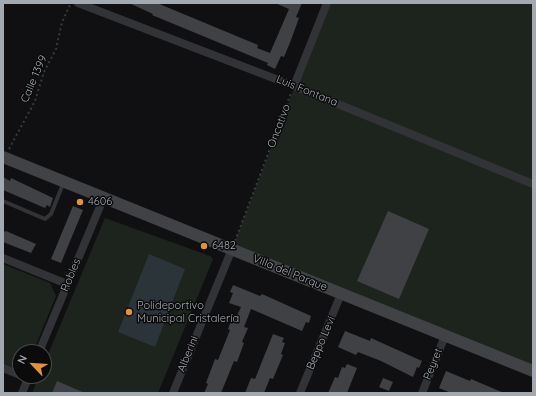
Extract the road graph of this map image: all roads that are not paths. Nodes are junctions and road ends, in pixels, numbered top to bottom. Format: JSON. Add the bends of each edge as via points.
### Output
{"nodes":[{"id":1,"x":78,"y":3,"type":"edge"},
{"id":2,"x":327,"y":3,"type":"edge"},
{"id":3,"x":294,"y":86,"type":"junction"},
{"id":4,"x":4,"y":157,"type":"edge"},
{"id":5,"x":64,"y":181,"type":"junction"},
{"id":6,"x":533,"y":184,"type":"edge"},
{"id":7,"x":104,"y":197,"type":"junction"},
{"id":8,"x":3,"y":201,"type":"edge"},
{"id":9,"x":232,"y":249,"type":"junction"},
{"id":10,"x":3,"y":258,"type":"edge"},
{"id":11,"x":67,"y":284,"type":"junction"},
{"id":12,"x":342,"y":294,"type":"junction"},
{"id":13,"x":445,"y":336,"type":"junction"},
{"id":14,"x":42,"y":344,"type":"edge"},
{"id":15,"x":533,"y":371,"type":"edge"},
{"id":16,"x":173,"y":393,"type":"edge"},
{"id":17,"x":300,"y":393,"type":"edge"},
{"id":18,"x":422,"y":393,"type":"edge"}],
"edges":[{"from":1,"to":3,"type":"street","name":"Luis Fontana"},
{"from":2,"to":3,"type":"street"},
{"from":3,"to":6,"type":"street","name":"Luis Fontana"},
{"from":4,"to":5,"type":"street","name":"Villa del Parque"},
{"from":5,"to":7,"type":"street","name":"Villa del Parque"},
{"from":5,"to":8,"type":"lane","via":[[51,214],[44,219]]},
{"from":7,"to":9,"type":"street","name":"Villa del Parque"},
{"from":7,"to":11,"type":"street","name":"Robles"},
{"from":9,"to":12,"type":"street","name":"Villa del Parque"},
{"from":9,"to":16,"type":"street","name":"Alberini"},
{"from":10,"to":11,"type":"street"},
{"from":11,"to":14,"type":"street","name":"Robles"},
{"from":12,"to":13,"type":"street","name":"Villa del Parque"},
{"from":12,"to":17,"type":"street","name":"Beppo Levi"},
{"from":13,"to":15,"type":"street","name":"Villa del Parque"},
{"from":13,"to":18,"type":"street","name":"Peyret"}]}
